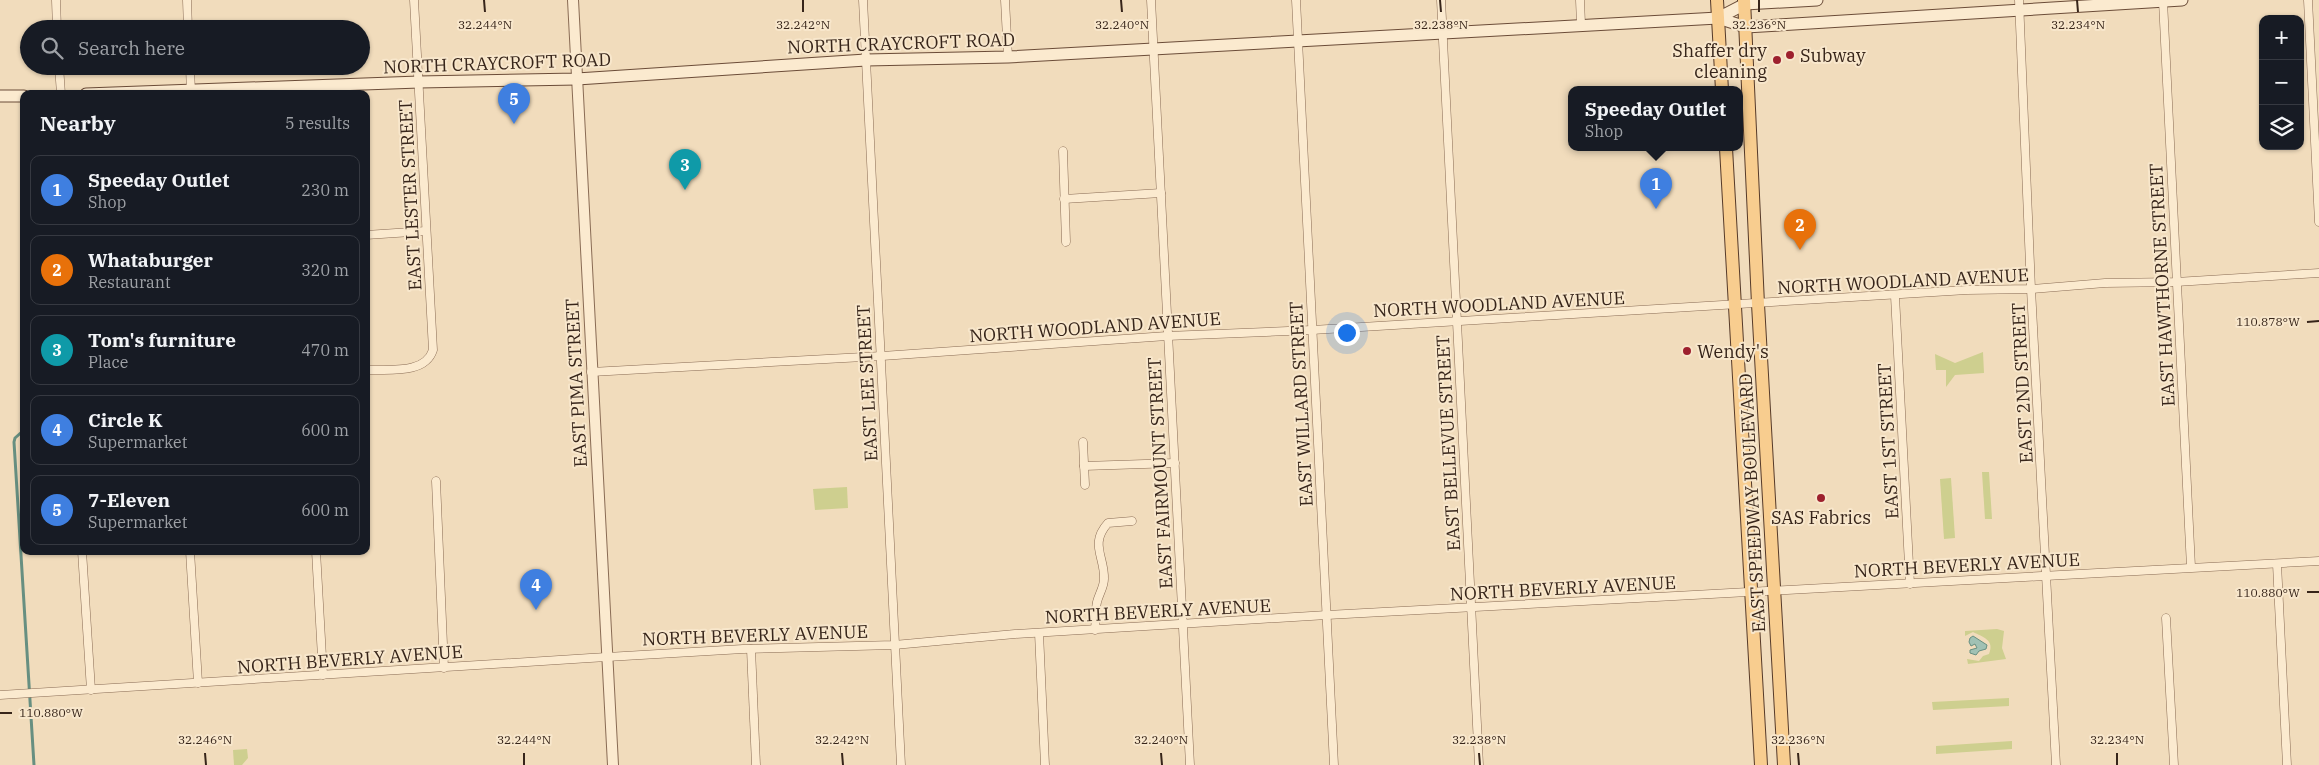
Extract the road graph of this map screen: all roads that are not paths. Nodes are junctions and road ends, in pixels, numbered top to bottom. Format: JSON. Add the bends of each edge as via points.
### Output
{"nodes":[{"id":1,"x":56,"y":0,"type":"edge"},
{"id":2,"x":187,"y":0,"type":"edge"},
{"id":3,"x":414,"y":0,"type":"edge"},
{"id":4,"x":573,"y":0,"type":"edge"},
{"id":5,"x":863,"y":0,"type":"edge"},
{"id":6,"x":1005,"y":0,"type":"edge"},
{"id":7,"x":1151,"y":0,"type":"edge"},
{"id":8,"x":1296,"y":0,"type":"edge"},
{"id":9,"x":1441,"y":0,"type":"edge"},
{"id":10,"x":1580,"y":0,"type":"edge"},
{"id":11,"x":1717,"y":0,"type":"edge"},
{"id":12,"x":1817,"y":0,"type":"edge"},
{"id":13,"x":2182,"y":0,"type":"edge"},
{"id":14,"x":2308,"y":0,"type":"edge"},
{"id":15,"x":2163,"y":1,"type":"edge"},
{"id":16,"x":1744,"y":2,"type":"edge"},
{"id":17,"x":2019,"y":4,"type":"edge"},
{"id":18,"x":1718,"y":18,"type":"junction"},
{"id":19,"x":57,"y":20,"type":"edge"},
{"id":20,"x":188,"y":20,"type":"edge"},
{"id":21,"x":1581,"y":24,"type":"junction"},
{"id":22,"x":1746,"y":27,"type":"junction"},
{"id":23,"x":1442,"y":32,"type":"junction"},
{"id":24,"x":1298,"y":41,"type":"junction"},
{"id":25,"x":1154,"y":48,"type":"junction"},
{"id":26,"x":1008,"y":56,"type":"junction"},
{"id":27,"x":866,"y":60,"type":"junction"},
{"id":28,"x":60,"y":75,"type":"edge"},
{"id":29,"x":190,"y":75,"type":"edge"},
{"id":30,"x":577,"y":79,"type":"junction"},
{"id":31,"x":419,"y":82,"type":"junction"},
{"id":32,"x":1722,"y":86,"type":"edge"},
{"id":33,"x":61,"y":90,"type":"edge"},
{"id":34,"x":191,"y":90,"type":"edge"},
{"id":35,"x":237,"y":90,"type":"edge"},
{"id":36,"x":0,"y":96,"type":"edge"},
{"id":37,"x":20,"y":96,"type":"edge"},
{"id":38,"x":1063,"y":151,"type":"dead end"},
{"id":39,"x":1726,"y":151,"type":"edge"},
{"id":40,"x":1160,"y":193,"type":"junction"},
{"id":41,"x":1064,"y":199,"type":"junction"},
{"id":42,"x":2319,"y":222,"type":"edge"},
{"id":43,"x":426,"y":231,"type":"junction"},
{"id":44,"x":370,"y":235,"type":"edge"},
{"id":45,"x":1066,"y":242,"type":"dead end"},
{"id":46,"x":2319,"y":273,"type":"edge"},
{"id":47,"x":2176,"y":282,"type":"junction"},
{"id":48,"x":2031,"y":289,"type":"junction"},
{"id":49,"x":1895,"y":296,"type":"junction"},
{"id":50,"x":1758,"y":304,"type":"junction"},
{"id":51,"x":1735,"y":305,"type":"junction"},
{"id":52,"x":1457,"y":321,"type":"junction"},
{"id":53,"x":1312,"y":330,"type":"junction"},
{"id":54,"x":1167,"y":336,"type":"junction"},
{"id":55,"x":882,"y":356,"type":"junction"},
{"id":56,"x":430,"y":359,"type":"junction"},
{"id":57,"x":435,"y":367,"type":"dead end"},
{"id":58,"x":370,"y":370,"type":"edge"},
{"id":59,"x":591,"y":372,"type":"junction"},
{"id":60,"x":1083,"y":442,"type":"dead end"},
{"id":61,"x":1175,"y":463,"type":"junction"},
{"id":62,"x":1084,"y":466,"type":"junction"},
{"id":63,"x":436,"y":482,"type":"dead end"},
{"id":64,"x":1085,"y":485,"type":"dead end"},
{"id":65,"x":1132,"y":521,"type":"dead end"},
{"id":66,"x":82,"y":555,"type":"edge"},
{"id":67,"x":190,"y":555,"type":"edge"},
{"id":68,"x":316,"y":555,"type":"edge"},
{"id":69,"x":2319,"y":561,"type":"edge"},
{"id":70,"x":2277,"y":564,"type":"junction"},
{"id":71,"x":2191,"y":567,"type":"junction"},
{"id":72,"x":2048,"y":575,"type":"junction"},
{"id":73,"x":1910,"y":584,"type":"junction"},
{"id":74,"x":1774,"y":591,"type":"junction"},
{"id":75,"x":1751,"y":592,"type":"junction"},
{"id":76,"x":1472,"y":609,"type":"junction"},
{"id":77,"x":1327,"y":615,"type":"junction"},
{"id":78,"x":2166,"y":618,"type":"dead end"},
{"id":79,"x":1184,"y":626,"type":"junction"},
{"id":80,"x":1096,"y":630,"type":"junction"},
{"id":81,"x":1039,"y":633,"type":"junction"},
{"id":82,"x":894,"y":645,"type":"junction"},
{"id":83,"x":751,"y":649,"type":"junction"},
{"id":84,"x":607,"y":657,"type":"junction"},
{"id":85,"x":444,"y":668,"type":"junction"},
{"id":86,"x":323,"y":675,"type":"junction"},
{"id":87,"x":198,"y":683,"type":"junction"},
{"id":88,"x":91,"y":690,"type":"junction"},
{"id":89,"x":0,"y":694,"type":"edge"},
{"id":90,"x":613,"y":765,"type":"edge"},
{"id":91,"x":756,"y":765,"type":"edge"},
{"id":92,"x":901,"y":765,"type":"edge"},
{"id":93,"x":1045,"y":765,"type":"edge"},
{"id":94,"x":1190,"y":765,"type":"edge"},
{"id":95,"x":1334,"y":765,"type":"edge"},
{"id":96,"x":1479,"y":765,"type":"edge"},
{"id":97,"x":1760,"y":765,"type":"edge"},
{"id":98,"x":1784,"y":765,"type":"edge"},
{"id":99,"x":2056,"y":765,"type":"edge"},
{"id":100,"x":2174,"y":765,"type":"edge"},
{"id":101,"x":2287,"y":765,"type":"edge"}],
"edges":[{"from":1,"to":19,"type":"street"},
{"from":2,"to":20,"type":"street"},
{"from":3,"to":31,"type":"street","name":"EAST LESTER STREET"},
{"from":4,"to":30,"type":"street","name":"EAST PIMA STREET"},
{"from":5,"to":27,"type":"street","name":"EAST LEE STREET"},
{"from":6,"to":26,"type":"street"},
{"from":7,"to":25,"type":"street","name":"EAST FAIRMOUNT STREET"},
{"from":8,"to":24,"type":"street","name":"EAST WILLARD STREET"},
{"from":9,"to":23,"type":"street","name":"EAST BELLEVUE STREET"},
{"from":10,"to":21,"type":"street"},
{"from":11,"to":18,"type":"main road"},
{"from":12,"to":16,"type":"main road","name":"NORTH CRAYCROFT ROAD"},
{"from":13,"to":15,"type":"main road","name":"NORTH CRAYCROFT ROAD"},
{"from":14,"to":42,"type":"street"},
{"from":15,"to":17,"type":"main road","name":"NORTH CRAYCROFT ROAD"},
{"from":15,"to":47,"type":"street","name":"EAST HAWTHORNE STREET"},
{"from":16,"to":18,"type":"main road","name":"NORTH CRAYCROFT ROAD"},
{"from":16,"to":22,"type":"main road","name":"EAST SPEEDWAY BOULEVARD"},
{"from":17,"to":22,"type":"main road","name":"NORTH CRAYCROFT ROAD"},
{"from":17,"to":48,"type":"street","name":"EAST 2ND STREET"},
{"from":18,"to":21,"type":"main road","name":"NORTH CRAYCROFT ROAD"},
{"from":18,"to":22,"type":"main road","name":"NORTH CRAYCROFT ROAD"},
{"from":18,"to":32,"type":"main road"},
{"from":21,"to":23,"type":"main road","name":"NORTH CRAYCROFT ROAD"},
{"from":22,"to":50,"type":"main road","name":"EAST SPEEDWAY BOULEVARD"},
{"from":23,"to":24,"type":"main road","name":"NORTH CRAYCROFT ROAD"},
{"from":23,"to":52,"type":"street","name":"EAST BELLEVUE STREET"},
{"from":24,"to":25,"type":"main road","name":"NORTH CRAYCROFT ROAD"},
{"from":24,"to":53,"type":"street","name":"EAST WILLARD STREET"},
{"from":25,"to":26,"type":"main road","name":"NORTH CRAYCROFT ROAD"},
{"from":25,"to":40,"type":"street","name":"EAST FAIRMOUNT STREET"},
{"from":26,"to":27,"type":"main road","name":"NORTH CRAYCROFT ROAD"},
{"from":27,"to":30,"type":"main road","name":"NORTH CRAYCROFT ROAD"},
{"from":27,"to":55,"type":"street","name":"EAST LEE STREET"},
{"from":28,"to":33,"type":"street"},
{"from":29,"to":34,"type":"street"},
{"from":30,"to":31,"type":"main road","name":"NORTH CRAYCROFT ROAD"},
{"from":30,"to":59,"type":"street","name":"EAST PIMA STREET"},
{"from":31,"to":35,"type":"main road","name":"NORTH CRAYCROFT ROAD"},
{"from":31,"to":43,"type":"street","name":"EAST LESTER STREET"},
{"from":36,"to":37,"type":"main road"},
{"from":38,"to":41,"type":"street"},
{"from":39,"to":51,"type":"main road","name":"EAST SPEEDWAY BOULEVARD"},
{"from":40,"to":41,"type":"street"},
{"from":40,"to":54,"type":"street","name":"EAST FAIRMOUNT STREET"},
{"from":41,"to":45,"type":"street"},
{"from":43,"to":44,"type":"street"},
{"from":43,"to":56,"type":"street","name":"EAST LESTER STREET","via":[[434,345]]},
{"from":46,"to":47,"type":"street","name":"NORTH WOODLAND AVENUE"},
{"from":47,"to":48,"type":"street","name":"NORTH WOODLAND AVENUE"},
{"from":47,"to":71,"type":"street","name":"EAST HAWTHORNE STREET"},
{"from":48,"to":49,"type":"street","name":"NORTH WOODLAND AVENUE"},
{"from":48,"to":72,"type":"street","name":"EAST 2ND STREET"},
{"from":49,"to":50,"type":"street","name":"NORTH WOODLAND AVENUE"},
{"from":49,"to":73,"type":"street","name":"EAST 1ST STREET"},
{"from":50,"to":51,"type":"street","name":"NORTH WOODLAND AVENUE"},
{"from":50,"to":74,"type":"main road","name":"EAST SPEEDWAY BOULEVARD"},
{"from":51,"to":52,"type":"street","name":"NORTH WOODLAND AVENUE"},
{"from":51,"to":75,"type":"main road","name":"EAST SPEEDWAY BOULEVARD"},
{"from":52,"to":53,"type":"street","name":"NORTH WOODLAND AVENUE"},
{"from":52,"to":76,"type":"street","name":"EAST BELLEVUE STREET"},
{"from":53,"to":54,"type":"street","name":"NORTH WOODLAND AVENUE"},
{"from":53,"to":77,"type":"street","name":"EAST WILLARD STREET"},
{"from":54,"to":55,"type":"street","name":"NORTH WOODLAND AVENUE"},
{"from":54,"to":61,"type":"street","name":"EAST FAIRMOUNT STREET"},
{"from":55,"to":59,"type":"street","name":"NORTH WOODLAND AVENUE"},
{"from":55,"to":82,"type":"street","name":"EAST LEE STREET"},
{"from":56,"to":57,"type":"street"},
{"from":56,"to":58,"type":"street","via":[[416,367]]},
{"from":59,"to":84,"type":"street","name":"EAST PIMA STREET"},
{"from":60,"to":62,"type":"street"},
{"from":61,"to":62,"type":"street"},
{"from":61,"to":79,"type":"street","name":"EAST FAIRMOUNT STREET"},
{"from":62,"to":64,"type":"street"},
{"from":63,"to":85,"type":"street"},
{"from":65,"to":80,"type":"street","via":[[1108,523],[1101,530],[1099,555],[1104,578],[1097,603]]},
{"from":66,"to":88,"type":"street"},
{"from":67,"to":87,"type":"street"},
{"from":68,"to":86,"type":"street"},
{"from":69,"to":70,"type":"street","name":"NORTH BEVERLY AVENUE"},
{"from":70,"to":71,"type":"street","name":"NORTH BEVERLY AVENUE"},
{"from":70,"to":101,"type":"street"},
{"from":71,"to":72,"type":"street","name":"NORTH BEVERLY AVENUE"},
{"from":72,"to":73,"type":"street","name":"NORTH BEVERLY AVENUE"},
{"from":72,"to":99,"type":"street","name":"EAST 2ND STREET"},
{"from":73,"to":74,"type":"street","name":"NORTH BEVERLY AVENUE"},
{"from":74,"to":75,"type":"street","name":"NORTH BEVERLY AVENUE"},
{"from":74,"to":98,"type":"main road","name":"EAST SPEEDWAY BOULEVARD"},
{"from":75,"to":76,"type":"street","name":"NORTH BEVERLY AVENUE"},
{"from":75,"to":97,"type":"main road","name":"EAST SPEEDWAY BOULEVARD"},
{"from":76,"to":77,"type":"street","name":"NORTH BEVERLY AVENUE"},
{"from":76,"to":96,"type":"street","name":"EAST BELLEVUE STREET"},
{"from":77,"to":79,"type":"street","name":"NORTH BEVERLY AVENUE"},
{"from":77,"to":95,"type":"street","name":"EAST WILLARD STREET"},
{"from":78,"to":100,"type":"street"},
{"from":79,"to":80,"type":"street","name":"NORTH BEVERLY AVENUE"},
{"from":79,"to":94,"type":"street","name":"EAST FAIRMOUNT STREET"},
{"from":80,"to":81,"type":"street","name":"NORTH BEVERLY AVENUE"},
{"from":81,"to":82,"type":"street","name":"NORTH BEVERLY AVENUE"},
{"from":81,"to":93,"type":"street"},
{"from":82,"to":83,"type":"street","name":"NORTH BEVERLY AVENUE"},
{"from":82,"to":92,"type":"street","name":"EAST LEE STREET"},
{"from":83,"to":84,"type":"street","name":"NORTH BEVERLY AVENUE"},
{"from":83,"to":91,"type":"street"},
{"from":84,"to":85,"type":"street","name":"NORTH BEVERLY AVENUE"},
{"from":84,"to":90,"type":"street","name":"EAST PIMA STREET"},
{"from":85,"to":86,"type":"street","name":"NORTH BEVERLY AVENUE"},
{"from":86,"to":87,"type":"street","name":"NORTH BEVERLY AVENUE"},
{"from":87,"to":88,"type":"street","name":"NORTH BEVERLY AVENUE"},
{"from":88,"to":89,"type":"street","name":"NORTH BEVERLY AVENUE"}]}
